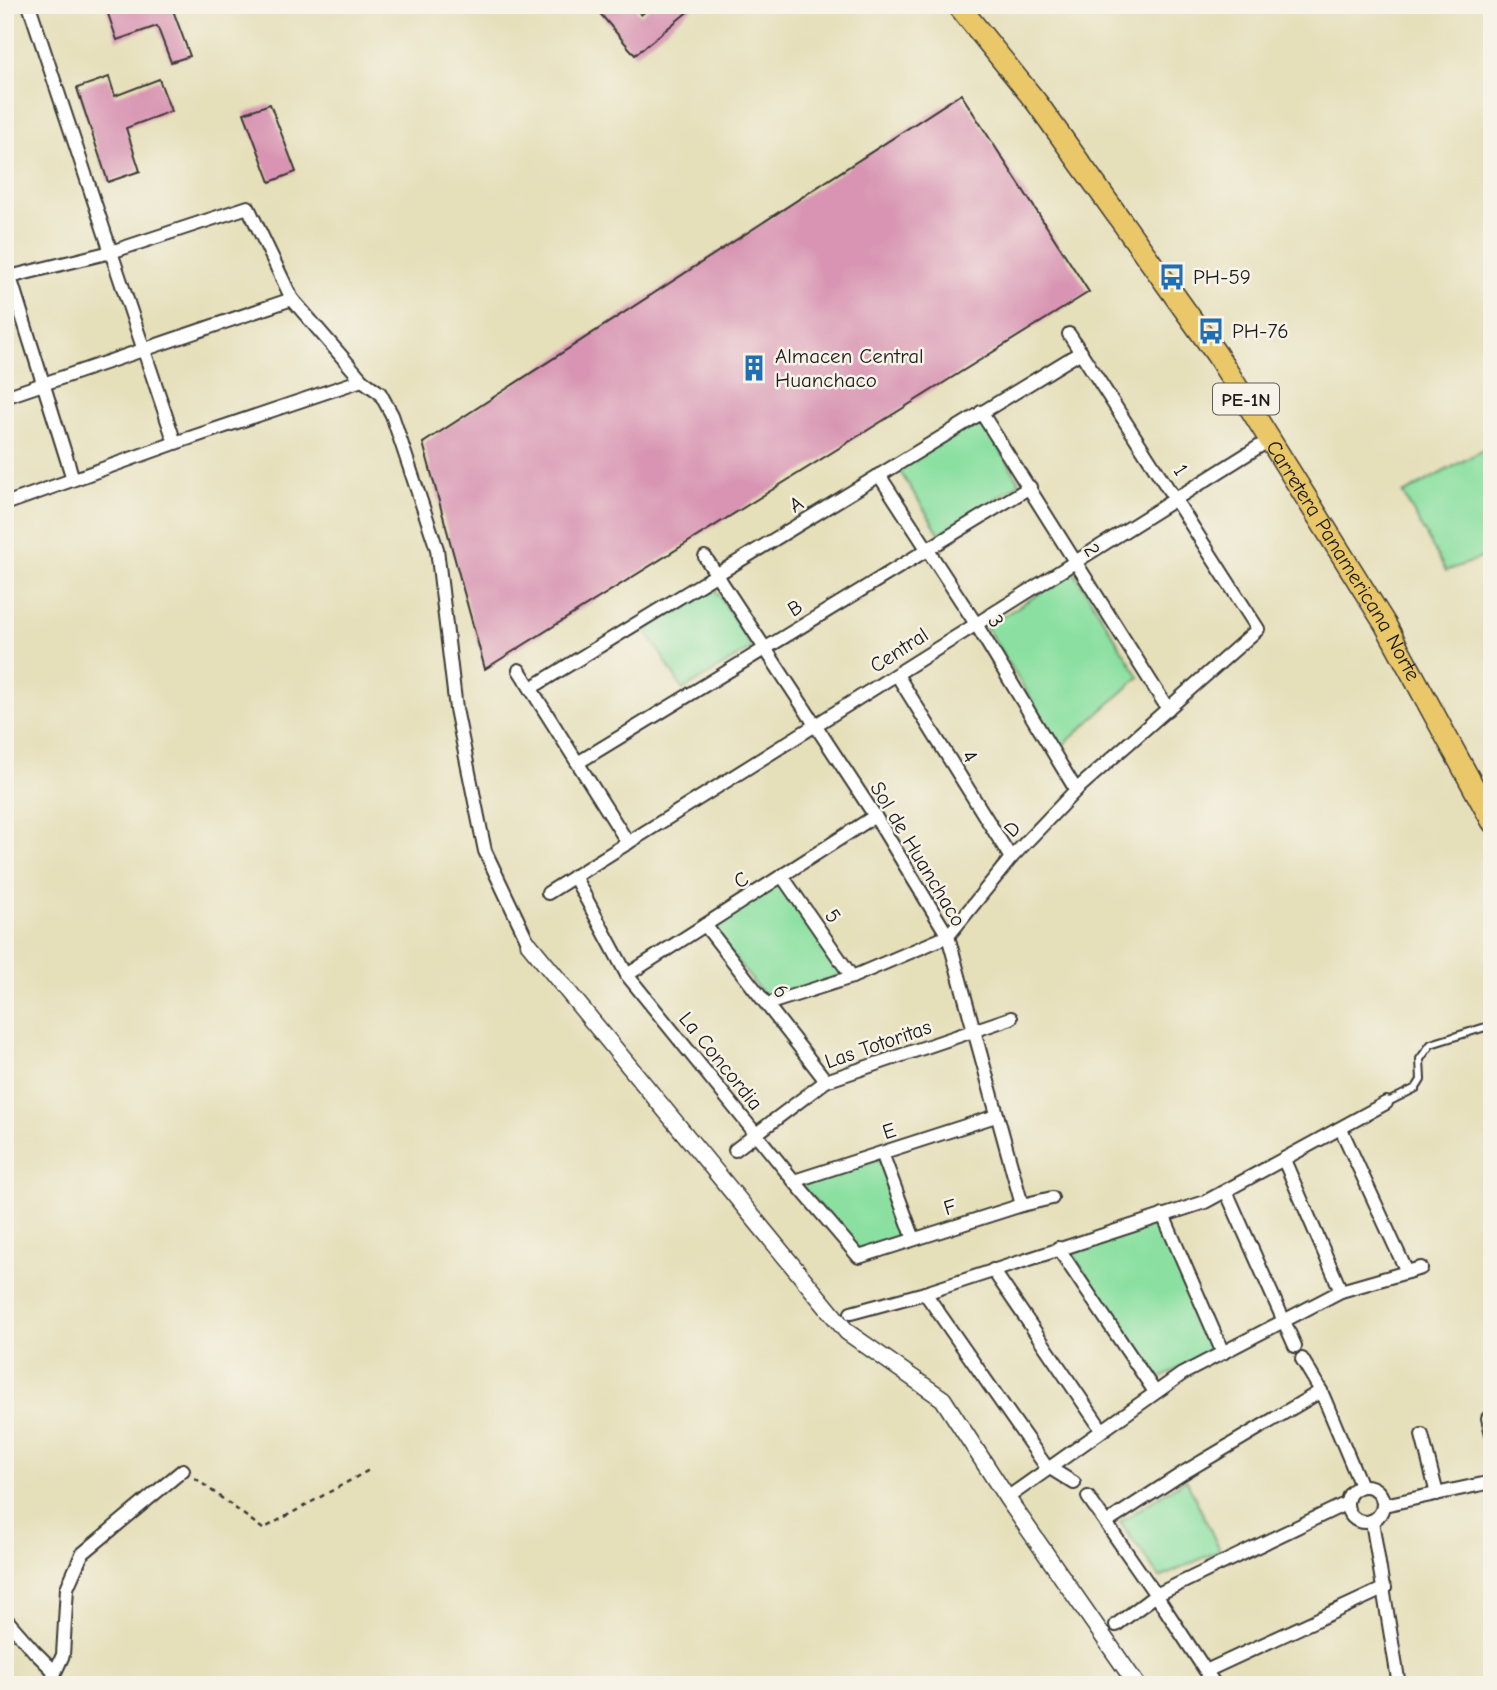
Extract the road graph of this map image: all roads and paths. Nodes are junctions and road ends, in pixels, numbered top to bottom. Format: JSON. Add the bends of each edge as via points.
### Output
{"nodes":[{"id":1,"x":29,"y":5,"type":"edge"},
{"id":2,"x":958,"y":5,"type":"edge"},
{"id":3,"x":111,"y":252,"type":"junction"},
{"id":4,"x":7,"y":277,"type":"edge"},
{"id":5,"x":292,"y":299,"type":"junction"},
{"id":6,"x":1069,"y":334,"type":"dead end"},
{"id":7,"x":144,"y":351,"type":"junction"},
{"id":8,"x":1080,"y":352,"type":"junction"},
{"id":9,"x":362,"y":380,"type":"junction"},
{"id":10,"x":43,"y":384,"type":"junction"},
{"id":11,"x":5,"y":397,"type":"edge"},
{"id":12,"x":981,"y":412,"type":"junction"},
{"id":13,"x":1271,"y":439,"type":"junction"},
{"id":14,"x":174,"y":443,"type":"junction"},
{"id":15,"x":879,"y":475,"type":"junction"},
{"id":16,"x":73,"y":479,"type":"junction"},
{"id":17,"x":1030,"y":487,"type":"junction"},
{"id":18,"x":1176,"y":498,"type":"junction"},
{"id":19,"x":5,"y":504,"type":"edge"},
{"id":20,"x":927,"y":550,"type":"junction"},
{"id":21,"x":705,"y":557,"type":"dead end"},
{"id":22,"x":1077,"y":561,"type":"junction"},
{"id":23,"x":717,"y":575,"type":"junction"},
{"id":24,"x":975,"y":624,"type":"junction"},
{"id":25,"x":1258,"y":629,"type":"joint"},
{"id":26,"x":765,"y":649,"type":"junction"},
{"id":27,"x":519,"y":670,"type":"dead end"},
{"id":28,"x":897,"y":675,"type":"junction"},
{"id":29,"x":531,"y":688,"type":"junction"},
{"id":30,"x":1168,"y":709,"type":"junction"},
{"id":31,"x":815,"y":726,"type":"junction"},
{"id":32,"x":579,"y":762,"type":"junction"},
{"id":33,"x":1076,"y":790,"type":"junction"},
{"id":34,"x":875,"y":816,"type":"junction"},
{"id":35,"x":1492,"y":821,"type":"edge"},
{"id":36,"x":628,"y":843,"type":"junction"},
{"id":37,"x":1011,"y":858,"type":"junction"},
{"id":38,"x":574,"y":876,"type":"junction"},
{"id":39,"x":782,"y":876,"type":"junction"},
{"id":40,"x":548,"y":893,"type":"dead end"},
{"id":41,"x":705,"y":925,"type":"junction"},
{"id":42,"x":948,"y":936,"type":"junction"},
{"id":43,"x":529,"y":944,"type":"joint"},
{"id":44,"x":627,"y":975,"type":"junction"},
{"id":45,"x":852,"y":977,"type":"junction"},
{"id":46,"x":767,"y":1004,"type":"junction"},
{"id":47,"x":1011,"y":1018,"type":"dead end"},
{"id":48,"x":1492,"y":1025,"type":"edge"},
{"id":49,"x":973,"y":1031,"type":"junction"},
{"id":50,"x":827,"y":1081,"type":"junction"},
{"id":51,"x":1386,"y":1103,"type":"joint"},
{"id":52,"x":996,"y":1116,"type":"junction"},
{"id":53,"x":1341,"y":1129,"type":"junction"},
{"id":54,"x":756,"y":1134,"type":"junction"},
{"id":55,"x":735,"y":1150,"type":"dead end"},
{"id":56,"x":882,"y":1153,"type":"junction"},
{"id":57,"x":1284,"y":1160,"type":"junction"},
{"id":58,"x":794,"y":1181,"type":"junction"},
{"id":59,"x":1226,"y":1191,"type":"junction"},
{"id":60,"x":1052,"y":1198,"type":"dead end"},
{"id":61,"x":1022,"y":1205,"type":"junction"},
{"id":62,"x":1163,"y":1215,"type":"junction"},
{"id":63,"x":914,"y":1238,"type":"junction"},
{"id":64,"x":1058,"y":1248,"type":"junction"},
{"id":65,"x":859,"y":1257,"type":"joint"},
{"id":66,"x":1421,"y":1268,"type":"dead end"},
{"id":67,"x":993,"y":1270,"type":"junction"},
{"id":68,"x":1407,"y":1272,"type":"junction"},
{"id":69,"x":1341,"y":1291,"type":"junction"},
{"id":70,"x":925,"y":1293,"type":"junction"},
{"id":71,"x":851,"y":1313,"type":"dead end"},
{"id":72,"x":1283,"y":1322,"type":"junction"},
{"id":73,"x":1295,"y":1346,"type":"dead end"},
{"id":74,"x":1223,"y":1353,"type":"junction"},
{"id":75,"x":1302,"y":1359,"type":"dead end"},
{"id":76,"x":1321,"y":1391,"type":"junction"},
{"id":77,"x":1155,"y":1392,"type":"junction"},
{"id":78,"x":1488,"y":1418,"type":"dead end"},
{"id":79,"x":1102,"y":1430,"type":"junction"},
{"id":80,"x":1492,"y":1434,"type":"edge"},
{"id":81,"x":1422,"y":1435,"type":"dead end"},
{"id":82,"x":1050,"y":1468,"type":"junction"},
{"id":83,"x":183,"y":1470,"type":"joint"},
{"id":84,"x":369,"y":1470,"type":"dead end"},
{"id":85,"x":1074,"y":1483,"type":"dead end"},
{"id":86,"x":1361,"y":1486,"type":"junction"},
{"id":87,"x":1490,"y":1487,"type":"edge"},
{"id":88,"x":1437,"y":1494,"type":"junction"},
{"id":89,"x":1088,"y":1497,"type":"dead end"},
{"id":90,"x":1007,"y":1498,"type":"junction"},
{"id":91,"x":1347,"y":1503,"type":"junction"},
{"id":92,"x":1384,"y":1505,"type":"junction"},
{"id":93,"x":1372,"y":1521,"type":"junction"},
{"id":94,"x":1106,"y":1523,"type":"junction"},
{"id":95,"x":1385,"y":1588,"type":"junction"},
{"id":96,"x":1156,"y":1595,"type":"junction"},
{"id":97,"x":5,"y":1618,"type":"edge"},
{"id":98,"x":1115,"y":1625,"type":"dead end"},
{"id":99,"x":1206,"y":1671,"type":"junction"},
{"id":100,"x":55,"y":1672,"type":"junction"},
{"id":101,"x":1398,"y":1684,"type":"edge"},
{"id":102,"x":49,"y":1685,"type":"edge"},
{"id":103,"x":1137,"y":1685,"type":"edge"},
{"id":104,"x":1214,"y":1685,"type":"edge"}],
"edges":[{"from":1,"to":3,"type":"street"},
{"from":2,"to":13,"type":"highway","name":"Carretera Panamericana Norte","number":"PE-1N","via":[[1045,114],[1217,355]]},
{"from":3,"to":4,"type":"street"},
{"from":3,"to":5,"type":"street","via":[[248,207]]},
{"from":3,"to":7,"type":"street"},
{"from":4,"to":10,"type":"street"},
{"from":5,"to":7,"type":"street"},
{"from":5,"to":9,"type":"street"},
{"from":6,"to":8,"type":"street","name":"1"},
{"from":7,"to":10,"type":"street"},
{"from":7,"to":14,"type":"street"},
{"from":8,"to":12,"type":"street","name":"A"},
{"from":8,"to":18,"type":"street","name":"1"},
{"from":9,"to":14,"type":"street"},
{"from":9,"to":43,"type":"street","via":[[380,393],[392,415],[437,549],[456,709],[485,851]]},
{"from":10,"to":11,"type":"street"},
{"from":10,"to":16,"type":"street"},
{"from":12,"to":15,"type":"street","name":"A"},
{"from":12,"to":17,"type":"street","name":"2"},
{"from":13,"to":18,"type":"street","name":"Central"},
{"from":13,"to":35,"type":"highway","name":"Carretera Panamericana Norte","number":"PE-1N","via":[[1385,624]]},
{"from":14,"to":16,"type":"street"},
{"from":15,"to":20,"type":"street","name":"3"},
{"from":15,"to":23,"type":"street","name":"A"},
{"from":16,"to":19,"type":"street"},
{"from":17,"to":20,"type":"street","name":"B"},
{"from":17,"to":22,"type":"street","name":"2"},
{"from":18,"to":22,"type":"street","name":"Central"},
{"from":18,"to":25,"type":"street","name":"1"},
{"from":20,"to":24,"type":"street","name":"3"},
{"from":20,"to":26,"type":"street","name":"B"},
{"from":21,"to":23,"type":"street","name":"Sol de Huanchaco"},
{"from":22,"to":24,"type":"street","name":"Central"},
{"from":22,"to":30,"type":"street","name":"2"},
{"from":23,"to":26,"type":"street","name":"Sol de Huanchaco"},
{"from":23,"to":29,"type":"street","name":"A"},
{"from":24,"to":28,"type":"street","name":"Central"},
{"from":24,"to":33,"type":"street","name":"3"},
{"from":25,"to":30,"type":"street","name":"D"},
{"from":26,"to":31,"type":"street","name":"Sol de Huanchaco"},
{"from":26,"to":32,"type":"street","name":"B"},
{"from":27,"to":29,"type":"street"},
{"from":28,"to":31,"type":"street","name":"Central"},
{"from":28,"to":37,"type":"street","name":"4"},
{"from":29,"to":32,"type":"street"},
{"from":30,"to":33,"type":"street","name":"D"},
{"from":31,"to":34,"type":"street","name":"Sol de Huanchaco"},
{"from":31,"to":36,"type":"street","name":"Central"},
{"from":32,"to":36,"type":"street"},
{"from":33,"to":37,"type":"street","name":"D"},
{"from":34,"to":39,"type":"street","name":"C"},
{"from":34,"to":42,"type":"street","name":"Sol de Huanchaco"},
{"from":36,"to":38,"type":"street","name":"Central"},
{"from":37,"to":42,"type":"street","name":"D"},
{"from":38,"to":40,"type":"street","name":"Central"},
{"from":38,"to":44,"type":"street","name":"La Concordia"},
{"from":39,"to":41,"type":"street","name":"C"},
{"from":39,"to":45,"type":"street","name":"5"},
{"from":41,"to":44,"type":"street","name":"C"},
{"from":41,"to":46,"type":"street","name":"6"},
{"from":42,"to":45,"type":"street","name":"D"},
{"from":42,"to":49,"type":"street","name":"Sol de Huanchaco"},
{"from":43,"to":90,"type":"street","via":[[847,1332],[943,1399]]},
{"from":44,"to":54,"type":"street","name":"La Concordia"},
{"from":45,"to":46,"type":"street","name":"D"},
{"from":46,"to":50,"type":"street","name":"6"},
{"from":47,"to":49,"type":"street","name":"Las Totoritas"},
{"from":48,"to":51,"type":"lane","via":[[1431,1044],[1420,1059],[1416,1088]]},
{"from":49,"to":50,"type":"street","name":"Las Totoritas"},
{"from":49,"to":52,"type":"street","name":"Sol de Huanchaco"},
{"from":50,"to":54,"type":"street","name":"Las Totoritas"},
{"from":51,"to":53,"type":"street"},
{"from":52,"to":56,"type":"street","name":"E"},
{"from":52,"to":61,"type":"street","name":"Sol de Huanchaco"},
{"from":53,"to":57,"type":"street"},
{"from":53,"to":68,"type":"street"},
{"from":54,"to":55,"type":"street","name":"Las Totoritas"},
{"from":54,"to":58,"type":"street","name":"La Concordia"},
{"from":56,"to":58,"type":"street","name":"E"},
{"from":56,"to":63,"type":"street"},
{"from":57,"to":59,"type":"street"},
{"from":57,"to":69,"type":"street"},
{"from":58,"to":65,"type":"street","name":"La Concordia"},
{"from":59,"to":62,"type":"street"},
{"from":59,"to":72,"type":"street"},
{"from":60,"to":61,"type":"street","name":"F"},
{"from":61,"to":63,"type":"street","name":"F"},
{"from":62,"to":64,"type":"street"},
{"from":62,"to":74,"type":"street"},
{"from":63,"to":65,"type":"street","name":"F"},
{"from":64,"to":67,"type":"street"},
{"from":64,"to":77,"type":"street"},
{"from":66,"to":68,"type":"street"},
{"from":67,"to":70,"type":"street"},
{"from":67,"to":79,"type":"street"},
{"from":68,"to":69,"type":"street"},
{"from":69,"to":72,"type":"street"},
{"from":70,"to":71,"type":"street"},
{"from":70,"to":82,"type":"street"},
{"from":72,"to":73,"type":"street"},
{"from":72,"to":74,"type":"street"},
{"from":74,"to":77,"type":"street"},
{"from":75,"to":76,"type":"street"},
{"from":76,"to":86,"type":"street"},
{"from":76,"to":94,"type":"street"},
{"from":77,"to":79,"type":"street"},
{"from":78,"to":80,"type":"street"},
{"from":79,"to":82,"type":"street"},
{"from":81,"to":88,"type":"street"},
{"from":82,"to":85,"type":"street"},
{"from":82,"to":90,"type":"street"},
{"from":83,"to":84,"type":"path","via":[[263,1529]]},
{"from":83,"to":100,"type":"street","via":[[82,1553],[67,1588],[64,1655]]},
{"from":86,"to":91,"type":"street"},
{"from":86,"to":92,"type":"street","via":[[1375,1488]]},
{"from":87,"to":88,"type":"street"},
{"from":88,"to":92,"type":"street"},
{"from":89,"to":94,"type":"street"},
{"from":90,"to":103,"type":"street"},
{"from":91,"to":93,"type":"street","via":[[1354,1518]]},
{"from":91,"to":96,"type":"street"},
{"from":92,"to":93,"type":"street"},
{"from":93,"to":95,"type":"street"},
{"from":94,"to":96,"type":"street"},
{"from":95,"to":99,"type":"street"},
{"from":95,"to":101,"type":"street"},
{"from":96,"to":98,"type":"street"},
{"from":96,"to":99,"type":"street"},
{"from":97,"to":100,"type":"street"},
{"from":99,"to":104,"type":"street"},
{"from":100,"to":102,"type":"street"}]}
